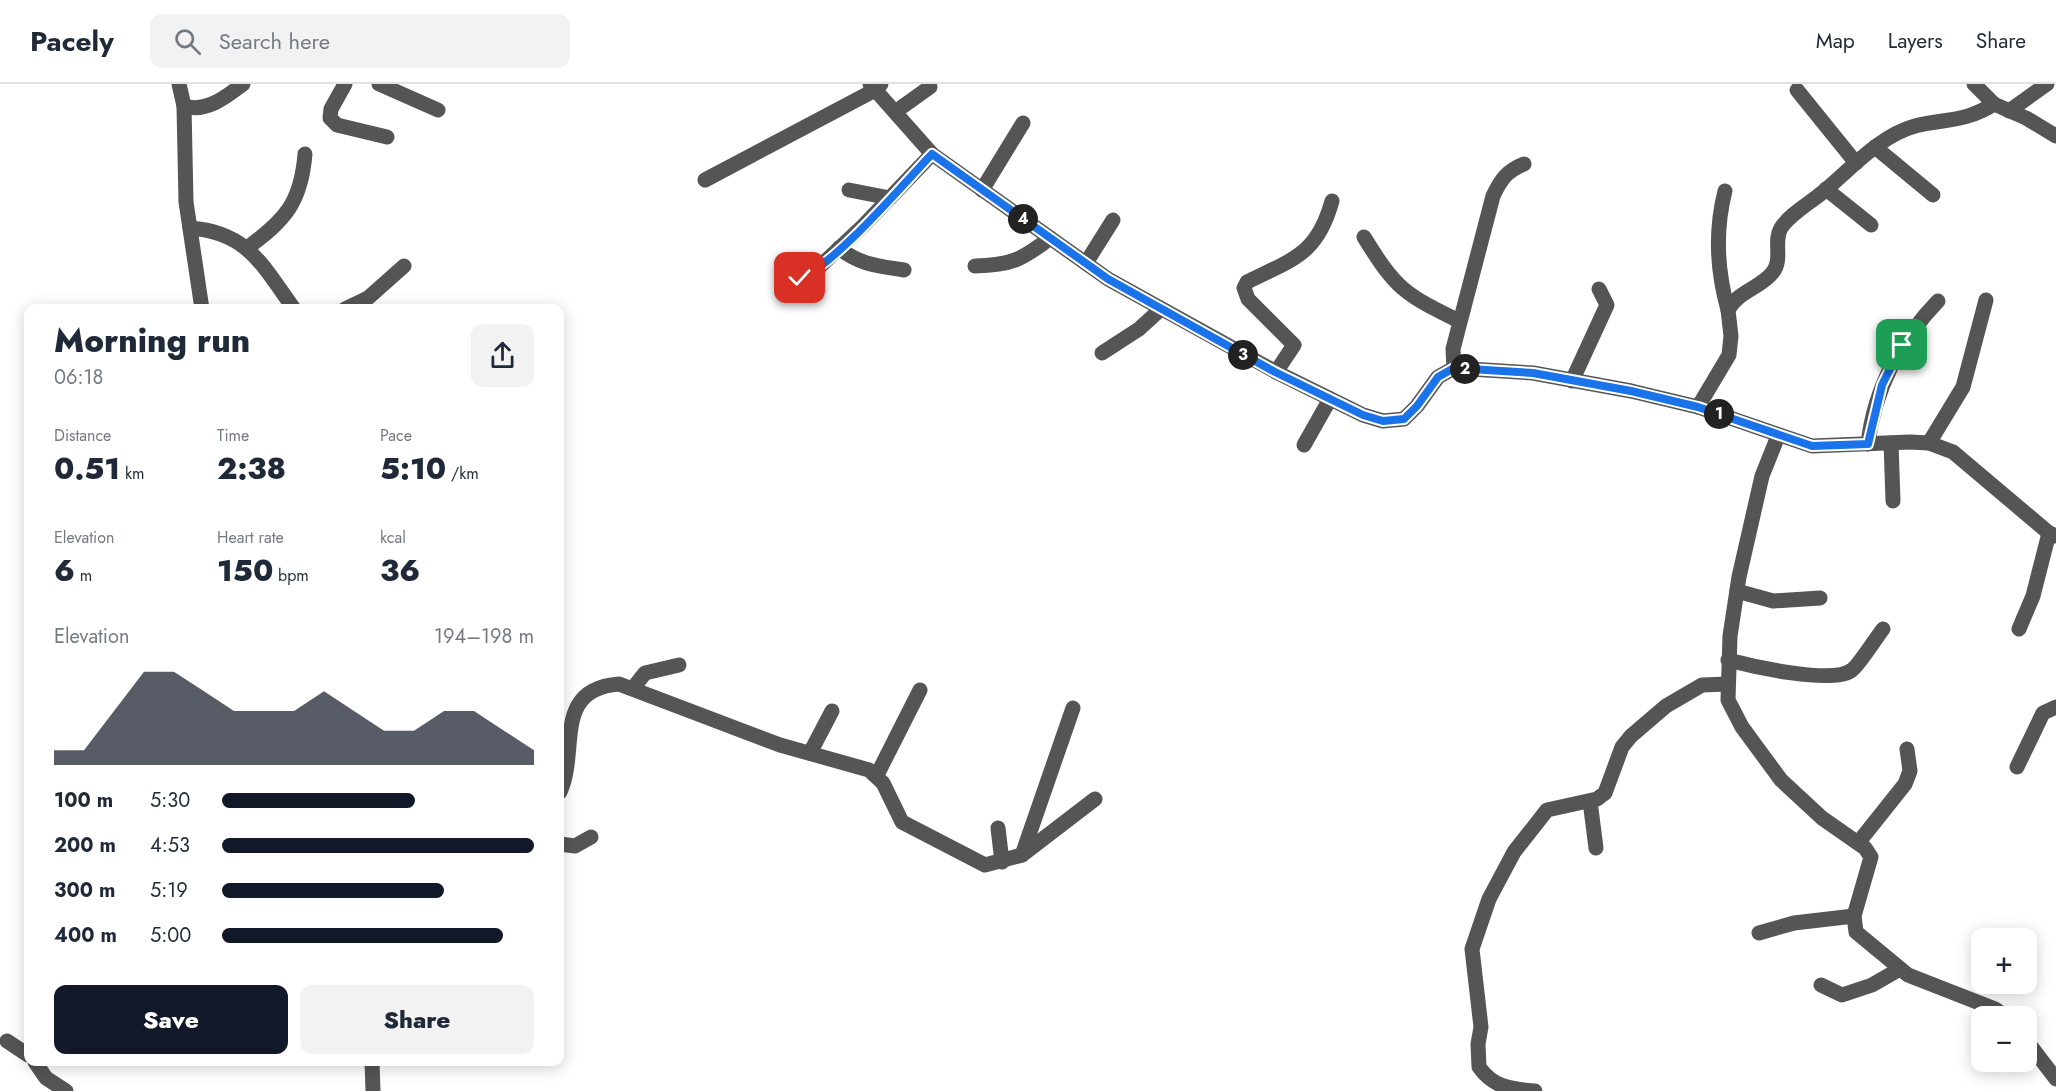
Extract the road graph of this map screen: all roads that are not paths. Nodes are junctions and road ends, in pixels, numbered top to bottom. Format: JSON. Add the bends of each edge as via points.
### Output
{"nodes":[{"id":1,"x":179,"y":84,"type":"edge"},
{"id":2,"x":243,"y":84,"type":"edge"},
{"id":3,"x":345,"y":84,"type":"edge"},
{"id":4,"x":379,"y":84,"type":"edge"},
{"id":5,"x":1974,"y":84,"type":"edge"},
{"id":6,"x":2047,"y":84,"type":"edge"},
{"id":7,"x":875,"y":86,"type":"edge"},
{"id":8,"x":930,"y":87,"type":"dead end"},
{"id":9,"x":1797,"y":90,"type":"dead end"},
{"id":10,"x":1994,"y":104,"type":"junction"},
{"id":11,"x":184,"y":106,"type":"junction"},
{"id":12,"x":438,"y":110,"type":"dead end"},
{"id":13,"x":2009,"y":111,"type":"junction"},
{"id":14,"x":895,"y":112,"type":"junction"},
{"id":15,"x":1023,"y":123,"type":"dead end"},
{"id":16,"x":387,"y":136,"type":"dead end"},
{"id":17,"x":2056,"y":136,"type":"edge"},
{"id":18,"x":1875,"y":147,"type":"junction"},
{"id":19,"x":306,"y":154,"type":"dead end"},
{"id":20,"x":932,"y":154,"type":"junction"},
{"id":21,"x":1856,"y":163,"type":"junction"},
{"id":22,"x":1524,"y":164,"type":"dead end"},
{"id":23,"x":705,"y":180,"type":"dead end"},
{"id":24,"x":1826,"y":189,"type":"junction"},
{"id":25,"x":849,"y":190,"type":"dead end"},
{"id":26,"x":982,"y":190,"type":"junction"},
{"id":27,"x":1725,"y":191,"type":"dead end"},
{"id":28,"x":1933,"y":195,"type":"dead end"},
{"id":29,"x":890,"y":198,"type":"junction"},
{"id":30,"x":1332,"y":201,"type":"dead end"},
{"id":31,"x":1113,"y":220,"type":"dead end"},
{"id":32,"x":1871,"y":225,"type":"dead end"},
{"id":33,"x":190,"y":228,"type":"junction"},
{"id":34,"x":1364,"y":237,"type":"dead end"},
{"id":35,"x":1050,"y":238,"type":"junction"},
{"id":36,"x":247,"y":248,"type":"junction"},
{"id":37,"x":839,"y":248,"type":"junction"},
{"id":38,"x":1086,"y":263,"type":"junction"},
{"id":39,"x":404,"y":266,"type":"dead end"},
{"id":40,"x":975,"y":266,"type":"dead end"},
{"id":41,"x":904,"y":270,"type":"dead end"},
{"id":42,"x":786,"y":277,"type":"dead end"},
{"id":43,"x":1599,"y":289,"type":"dead end"},
{"id":44,"x":1986,"y":300,"type":"dead end"},
{"id":45,"x":1938,"y":302,"type":"dead end"},
{"id":46,"x":201,"y":304,"type":"edge"},
{"id":47,"x":290,"y":304,"type":"edge"},
{"id":48,"x":355,"y":304,"type":"edge"},
{"id":49,"x":1161,"y":309,"type":"junction"},
{"id":50,"x":1728,"y":310,"type":"junction"},
{"id":51,"x":1459,"y":321,"type":"junction"},
{"id":52,"x":1102,"y":353,"type":"dead end"},
{"id":53,"x":1454,"y":368,"type":"junction"},
{"id":54,"x":1275,"y":372,"type":"junction"},
{"id":55,"x":1572,"y":381,"type":"junction"},
{"id":56,"x":1330,"y":399,"type":"junction"},
{"id":57,"x":1698,"y":407,"type":"junction"},
{"id":58,"x":1778,"y":436,"type":"junction"},
{"id":59,"x":1891,"y":443,"type":"junction"},
{"id":60,"x":1929,"y":443,"type":"junction"},
{"id":61,"x":1868,"y":444,"type":"junction"},
{"id":62,"x":1304,"y":445,"type":"dead end"},
{"id":63,"x":1893,"y":501,"type":"dead end"},
{"id":64,"x":2052,"y":535,"type":"edge"},
{"id":65,"x":1737,"y":591,"type":"junction"},
{"id":66,"x":1820,"y":597,"type":"dead end"},
{"id":67,"x":1883,"y":629,"type":"dead end"},
{"id":68,"x":2019,"y":629,"type":"dead end"},
{"id":69,"x":1728,"y":660,"type":"junction"},
{"id":70,"x":679,"y":665,"type":"dead end"},
{"id":71,"x":1727,"y":684,"type":"junction"},
{"id":72,"x":634,"y":687,"type":"junction"},
{"id":73,"x":920,"y":690,"type":"dead end"},
{"id":74,"x":2056,"y":707,"type":"edge"},
{"id":75,"x":1073,"y":708,"type":"dead end"},
{"id":76,"x":832,"y":711,"type":"dead end"},
{"id":77,"x":1907,"y":749,"type":"dead end"},
{"id":78,"x":810,"y":753,"type":"junction"},
{"id":79,"x":2017,"y":767,"type":"dead end"},
{"id":80,"x":878,"y":775,"type":"junction"},
{"id":81,"x":564,"y":780,"type":"edge"},
{"id":82,"x":1095,"y":800,"type":"dead end"},
{"id":83,"x":1590,"y":801,"type":"junction"},
{"id":84,"x":998,"y":828,"type":"dead end"},
{"id":85,"x":591,"y":837,"type":"dead end"},
{"id":86,"x":1858,"y":843,"type":"junction"},
{"id":87,"x":564,"y":845,"type":"edge"},
{"id":88,"x":1596,"y":848,"type":"dead end"},
{"id":89,"x":1022,"y":855,"type":"junction"},
{"id":90,"x":1002,"y":862,"type":"junction"},
{"id":91,"x":1854,"y":916,"type":"junction"},
{"id":92,"x":1759,"y":933,"type":"dead end"},
{"id":93,"x":1898,"y":970,"type":"junction"},
{"id":94,"x":1821,"y":985,"type":"dead end"},
{"id":95,"x":1987,"y":1006,"type":"edge"},
{"id":96,"x":7,"y":1041,"type":"dead end"},
{"id":97,"x":24,"y":1052,"type":"edge"},
{"id":98,"x":2037,"y":1054,"type":"edge"},
{"id":99,"x":38,"y":1066,"type":"edge"},
{"id":100,"x":2056,"y":1079,"type":"edge"},
{"id":101,"x":66,"y":1091,"type":"edge"},
{"id":102,"x":1535,"y":1091,"type":"edge"}],
"edges":[{"from":1,"to":11,"type":"street"},
{"from":2,"to":11,"type":"street","via":[[213,104],[195,110]]},
{"from":3,"to":16,"type":"street","via":[[330,118],[337,125]]},
{"from":4,"to":12,"type":"street"},
{"from":5,"to":10,"type":"street"},
{"from":6,"to":13,"type":"street"},
{"from":7,"to":14,"type":"street"},
{"from":7,"to":23,"type":"street"},
{"from":8,"to":14,"type":"street"},
{"from":9,"to":21,"type":"street"},
{"from":10,"to":13,"type":"street"},
{"from":10,"to":18,"type":"street","via":[[1967,118],[1916,126]]},
{"from":11,"to":33,"type":"street"},
{"from":13,"to":17,"type":"street"},
{"from":14,"to":20,"type":"street"},
{"from":15,"to":26,"type":"street"},
{"from":18,"to":21,"type":"street"},
{"from":18,"to":28,"type":"street"},
{"from":19,"to":36,"type":"street","via":[[297,198],[273,228]]},
{"from":20,"to":26,"type":"street"},
{"from":20,"to":29,"type":"street"},
{"from":21,"to":24,"type":"street"},
{"from":22,"to":51,"type":"street","via":[[1501,179],[1493,196]]},
{"from":24,"to":32,"type":"street"},
{"from":24,"to":50,"type":"street","via":[[1781,228],[1774,271]]},
{"from":25,"to":29,"type":"street"},
{"from":26,"to":35,"type":"street"},
{"from":27,"to":50,"type":"street","via":[[1718,228]]},
{"from":29,"to":37,"type":"street"},
{"from":30,"to":54,"type":"street","via":[[1321,232],[1305,252],[1247,282],[1244,288],[1248,299],[1294,345]]},
{"from":31,"to":38,"type":"street"},
{"from":33,"to":36,"type":"street","via":[[213,230]]},
{"from":33,"to":46,"type":"street"},
{"from":34,"to":51,"type":"street","via":[[1398,286],[1418,301]]},
{"from":35,"to":38,"type":"street"},
{"from":35,"to":40,"type":"street","via":[[1028,255],[1005,265]]},
{"from":36,"to":47,"type":"street"},
{"from":37,"to":41,"type":"street","via":[[866,265]]},
{"from":37,"to":42,"type":"street","via":[[808,275]]},
{"from":38,"to":49,"type":"street"},
{"from":39,"to":48,"type":"street","via":[[368,298]]},
{"from":43,"to":55,"type":"street","via":[[1607,305]]},
{"from":44,"to":60,"type":"street","via":[[1963,387]]},
{"from":45,"to":61,"type":"street","via":[[1918,321],[1882,385]]},
{"from":49,"to":52,"type":"street"},
{"from":49,"to":54,"type":"street"},
{"from":50,"to":57,"type":"street","via":[[1730,355]]},
{"from":51,"to":53,"type":"street","via":[[1453,349]]},
{"from":53,"to":55,"type":"street","via":[[1533,373]]},
{"from":53,"to":56,"type":"street","via":[[1438,377],[1404,419],[1383,421]]},
{"from":54,"to":56,"type":"street"},
{"from":55,"to":57,"type":"street"},
{"from":56,"to":62,"type":"street"},
{"from":57,"to":58,"type":"street"},
{"from":58,"to":61,"type":"street","via":[[1812,446]]},
{"from":58,"to":65,"type":"street","via":[[1752,513]]},
{"from":59,"to":60,"type":"street"},
{"from":59,"to":61,"type":"street"},
{"from":59,"to":63,"type":"street"},
{"from":60,"to":64,"type":"street","via":[[1953,452]]},
{"from":64,"to":68,"type":"street","via":[[2034,596]]},
{"from":65,"to":66,"type":"street","via":[[1773,601]]},
{"from":65,"to":69,"type":"street"},
{"from":67,"to":69,"type":"street","via":[[1852,670],[1835,676],[1777,672]]},
{"from":69,"to":71,"type":"street"},
{"from":70,"to":72,"type":"street","via":[[645,673]]},
{"from":71,"to":83,"type":"street","via":[[1702,685],[1648,721],[1622,747],[1605,793]]},
{"from":71,"to":86,"type":"street","via":[[1731,709],[1781,780],[1822,818]]},
{"from":72,"to":78,"type":"street","via":[[705,717]]},
{"from":72,"to":81,"type":"street","via":[[607,685],[575,708]]},
{"from":73,"to":80,"type":"street"},
{"from":74,"to":79,"type":"street","via":[[2043,713]]},
{"from":75,"to":89,"type":"street"},
{"from":76,"to":78,"type":"street"},
{"from":77,"to":86,"type":"street","via":[[1910,771],[1905,783]]},
{"from":78,"to":80,"type":"street"},
{"from":80,"to":90,"type":"street","via":[[897,815],[911,829],[985,865]]},
{"from":82,"to":89,"type":"street"},
{"from":83,"to":88,"type":"street"},
{"from":83,"to":102,"type":"street","via":[[1555,807],[1541,814],[1489,899],[1472,949],[1481,1028],[1479,1067],[1494,1083]]},
{"from":84,"to":90,"type":"street"},
{"from":85,"to":87,"type":"street","via":[[575,846]]},
{"from":86,"to":91,"type":"street","via":[[1868,852],[1872,863]]},
{"from":89,"to":90,"type":"street"},
{"from":91,"to":92,"type":"street","via":[[1794,923]]},
{"from":91,"to":93,"type":"street","via":[[1856,932]]},
{"from":93,"to":94,"type":"street","via":[[1872,985],[1842,995]]},
{"from":93,"to":95,"type":"street"},
{"from":96,"to":97,"type":"street"},
{"from":98,"to":100,"type":"street"},
{"from":99,"to":101,"type":"street","via":[[46,1078]]}]}
